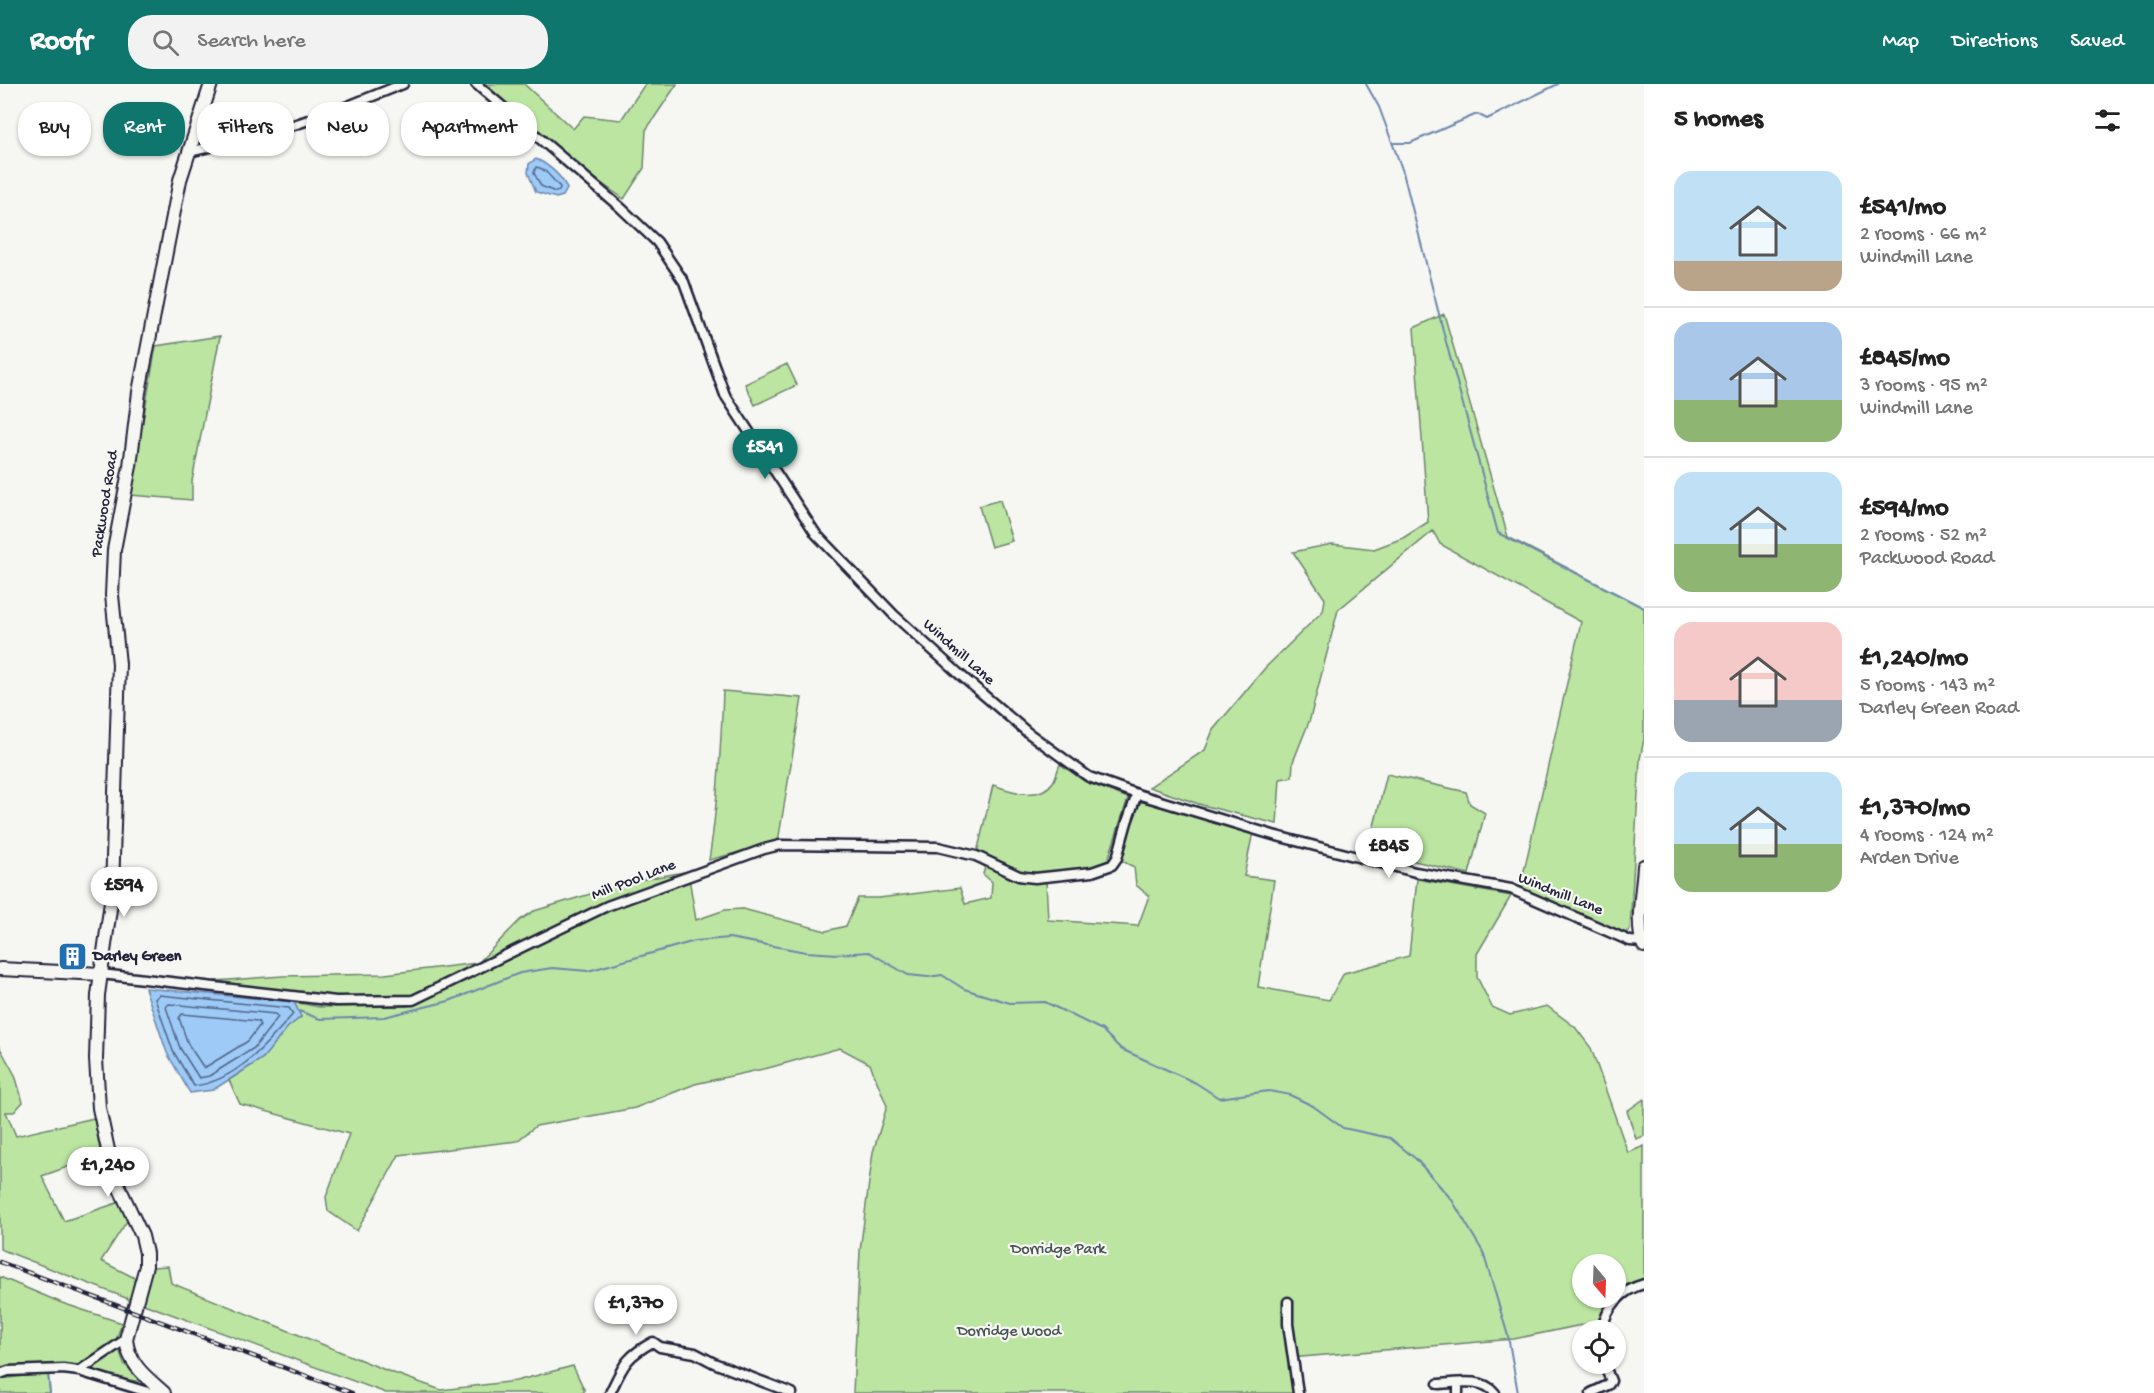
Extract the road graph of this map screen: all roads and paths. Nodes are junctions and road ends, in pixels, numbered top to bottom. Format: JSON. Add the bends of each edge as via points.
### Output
{"nodes":[{"id":1,"x":211,"y":84,"type":"edge"},
{"id":2,"x":403,"y":84,"type":"edge"},
{"id":3,"x":476,"y":84,"type":"edge"},
{"id":4,"x":294,"y":125,"type":"edge"},
{"id":5,"x":196,"y":132,"type":"joint"},
{"id":6,"x":197,"y":150,"type":"edge"},
{"id":7,"x":189,"y":152,"type":"junction"},
{"id":8,"x":1137,"y":794,"type":"junction"},
{"id":9,"x":1644,"y":866,"type":"edge"},
{"id":10,"x":1643,"y":944,"type":"edge"},
{"id":11,"x":0,"y":969,"type":"edge"},
{"id":12,"x":101,"y":974,"type":"junction"},
{"id":13,"x":1644,"y":1284,"type":"edge"},
{"id":14,"x":1287,"y":1302,"type":"dead end"},
{"id":15,"x":1605,"y":1320,"type":"edge"},
{"id":16,"x":126,"y":1339,"type":"junction"},
{"id":17,"x":79,"y":1371,"type":"junction"},
{"id":18,"x":0,"y":1374,"type":"edge"},
{"id":19,"x":1608,"y":1374,"type":"edge"},
{"id":20,"x":1611,"y":1381,"type":"junction"},
{"id":21,"x":1458,"y":1383,"type":"junction"},
{"id":22,"x":1438,"y":1384,"type":"dead end"},
{"id":23,"x":1617,"y":1391,"type":"dead end"},
{"id":24,"x":152,"y":1393,"type":"edge"},
{"id":25,"x":164,"y":1393,"type":"edge"},
{"id":26,"x":610,"y":1393,"type":"edge"},
{"id":27,"x":792,"y":1393,"type":"edge"},
{"id":28,"x":1298,"y":1393,"type":"edge"},
{"id":29,"x":1458,"y":1393,"type":"edge"},
{"id":30,"x":1495,"y":1393,"type":"edge"},
{"id":31,"x":1591,"y":1393,"type":"edge"}],
"edges":[{"from":1,"to":5,"type":"street","name":"Packwood Road"},
{"from":2,"to":4,"type":"street"},
{"from":3,"to":8,"type":"street","name":"Windmill Lane","via":[[657,242],[684,282],[725,395],[816,534],[894,615],[1026,732],[1089,777]]},
{"from":5,"to":7,"type":"street","name":"Packwood Road"},
{"from":6,"to":7,"type":"street"},
{"from":7,"to":12,"type":"street","name":"Packwood Road","via":[[180,180],[139,392],[114,550],[112,595],[119,664],[114,858]]},
{"from":8,"to":10,"type":"street","name":"Windmill Lane","via":[[1415,872],[1511,889]]},
{"from":8,"to":12,"type":"street","name":"Mill Pool Lane","via":[[1117,858],[1101,870],[1035,878],[1019,876],[976,856],[938,848],[780,845],[607,906],[413,1000],[336,1001]]},
{"from":9,"to":10,"type":"street","via":[[1640,926]]},
{"from":11,"to":12,"type":"street"},
{"from":12,"to":16,"type":"street","name":"Packwood Road","via":[[96,1037],[99,1108],[112,1164],[142,1236],[147,1259]]},
{"from":13,"to":15,"type":"street","via":[[1617,1300]]},
{"from":14,"to":28,"type":"street"},
{"from":16,"to":17,"type":"street"},
{"from":16,"to":25,"type":"street","via":[[136,1367]]},
{"from":17,"to":18,"type":"street","via":[[42,1368]]},
{"from":17,"to":24,"type":"street"},
{"from":19,"to":20,"type":"street"},
{"from":20,"to":23,"type":"street"},
{"from":20,"to":31,"type":"street"},
{"from":21,"to":22,"type":"street"},
{"from":21,"to":29,"type":"street"},
{"from":21,"to":30,"type":"street","via":[[1487,1384]]},
{"from":26,"to":27,"type":"street","via":[[627,1359],[653,1342],[692,1353]]}]}
